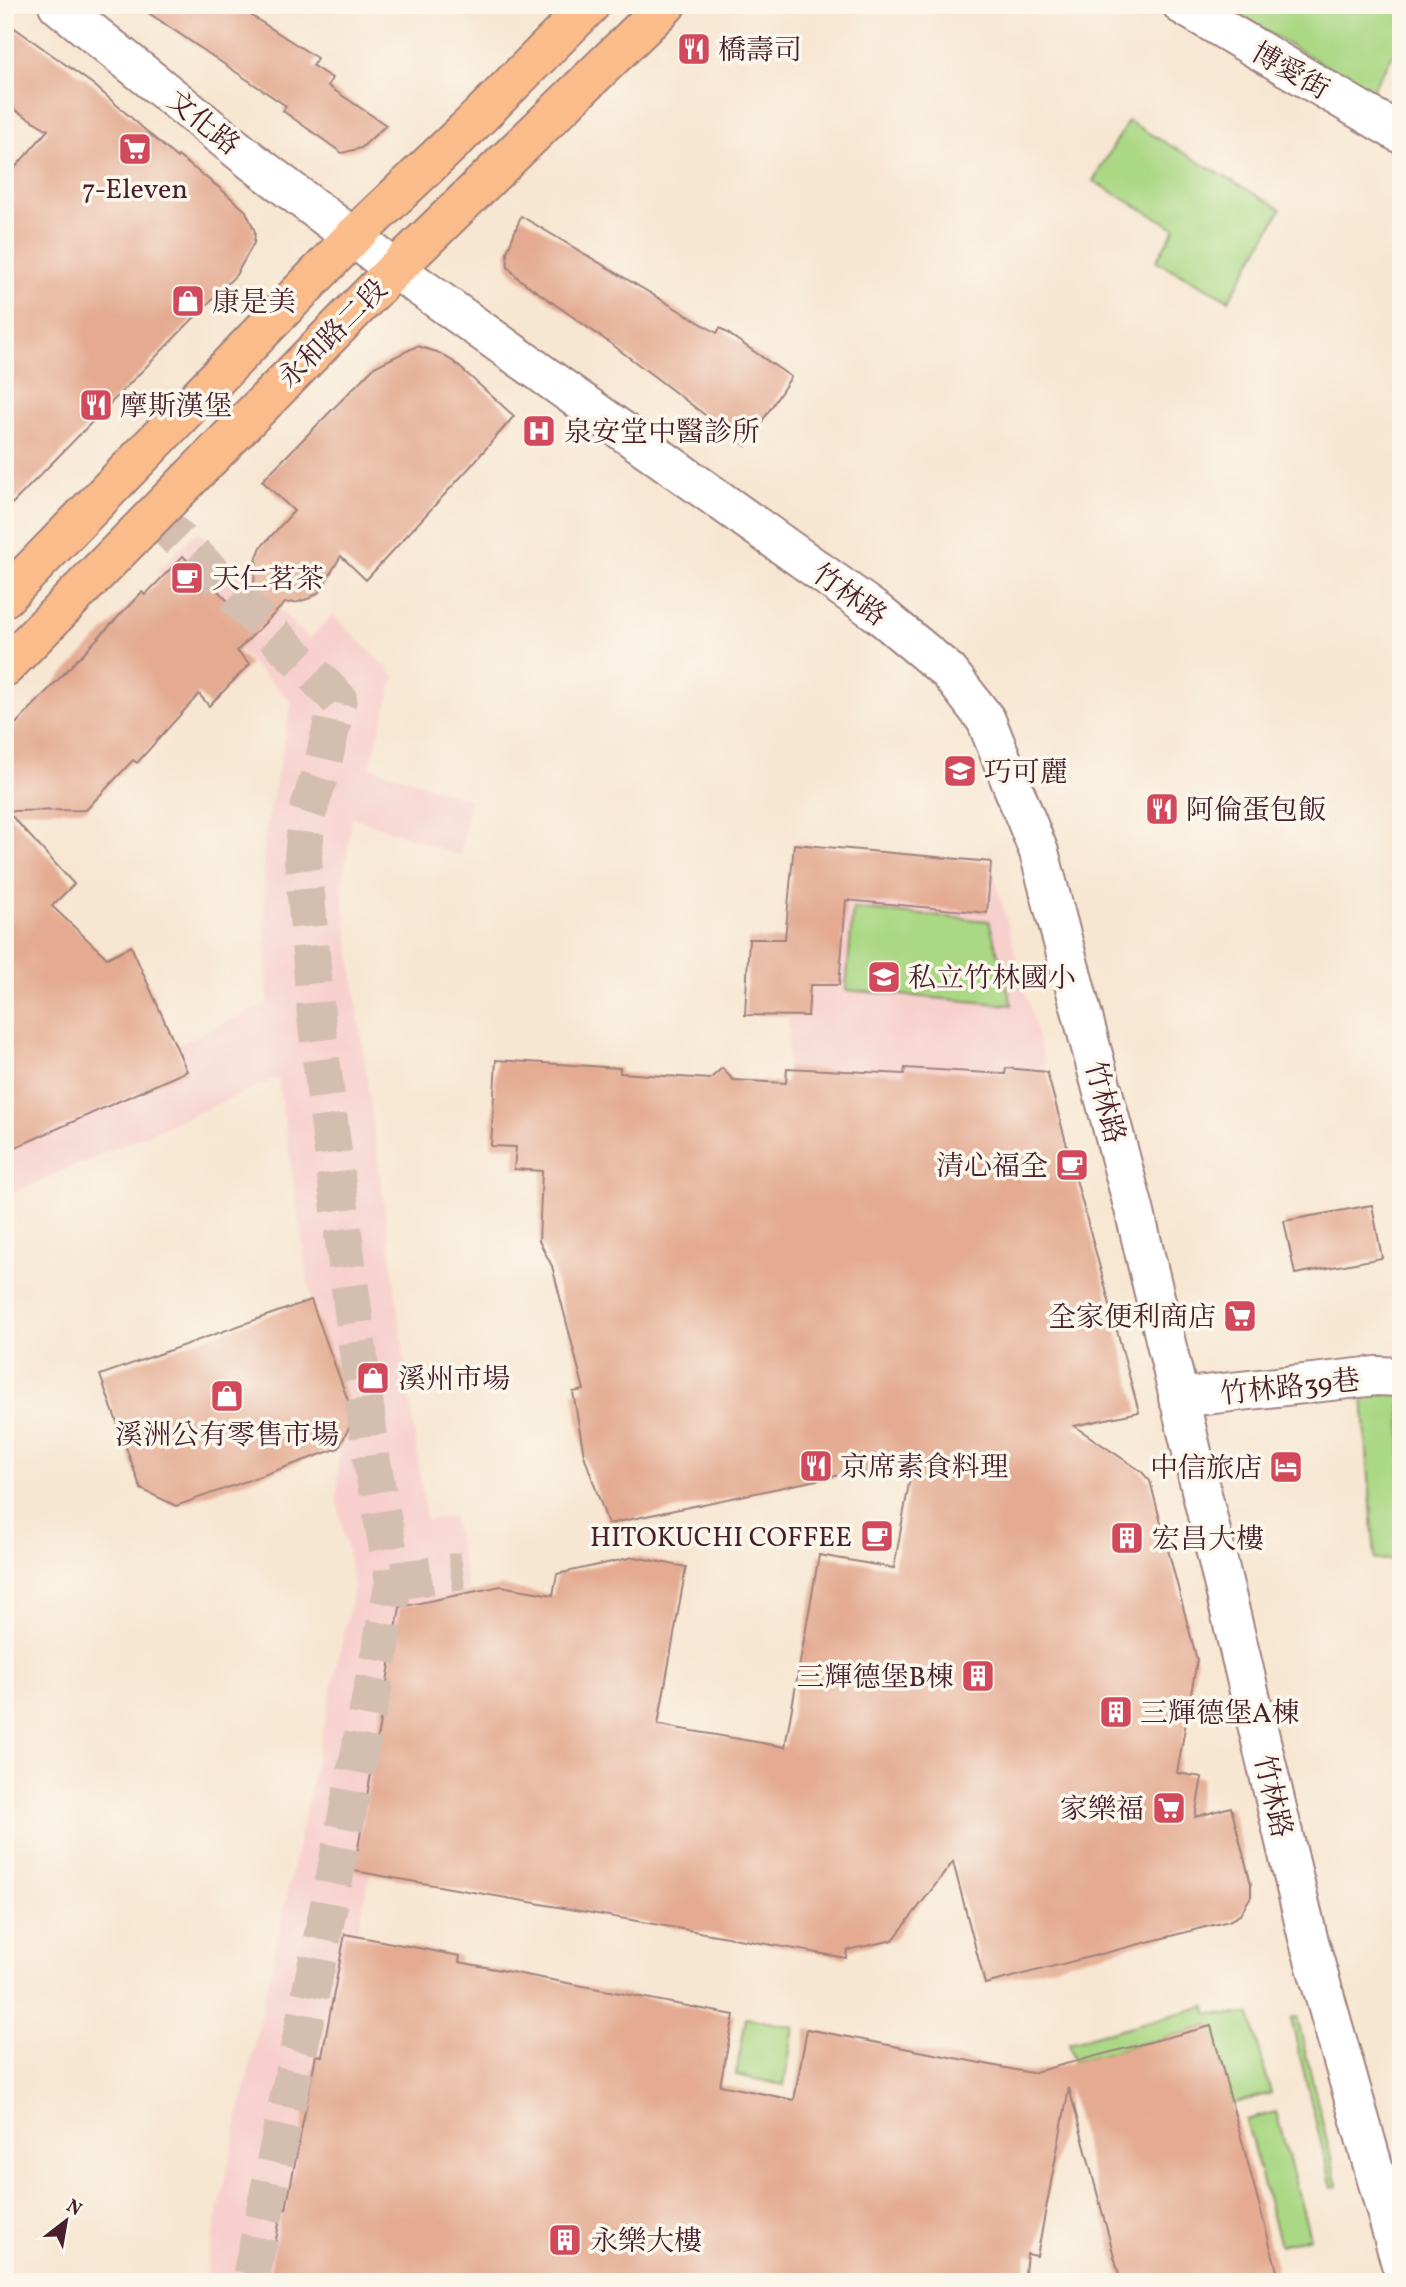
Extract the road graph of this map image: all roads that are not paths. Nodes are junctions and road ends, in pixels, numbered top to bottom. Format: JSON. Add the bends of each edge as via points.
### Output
{"nodes":[{"id":1,"x":58,"y":5,"type":"edge"},
{"id":2,"x":590,"y":5,"type":"edge"},
{"id":3,"x":666,"y":5,"type":"edge"},
{"id":4,"x":1182,"y":5,"type":"edge"},
{"id":5,"x":1401,"y":134,"type":"edge"},
{"id":6,"x":353,"y":237,"type":"junction"},
{"id":7,"x":395,"y":269,"type":"junction"},
{"id":8,"x":5,"y":597,"type":"edge"},
{"id":9,"x":5,"y":667,"type":"edge"},
{"id":10,"x":1401,"y":1377,"type":"edge"},
{"id":11,"x":1178,"y":1398,"type":"junction"},
{"id":12,"x":1401,"y":2264,"type":"edge"}],
"edges":[{"from":1,"to":6,"type":"street","name":"文化路"},
{"from":2,"to":6,"type":"main road","name":"永和路二段"},
{"from":3,"to":7,"type":"main road","name":"永和路二段"},
{"from":4,"to":5,"type":"street","name":"博愛街"},
{"from":6,"to":7,"type":"street","name":"竹林路"},
{"from":6,"to":8,"type":"main road","name":"永和路二段"},
{"from":7,"to":9,"type":"main road","name":"永和路二段"},
{"from":7,"to":11,"type":"street","name":"竹林路","via":[[878,613],[948,672],[986,720],[1039,852],[1134,1209]]},
{"from":10,"to":11,"type":"street","name":"竹林路39巷"},
{"from":11,"to":12,"type":"street","name":"竹林路","via":[[1308,1938]]}]}
